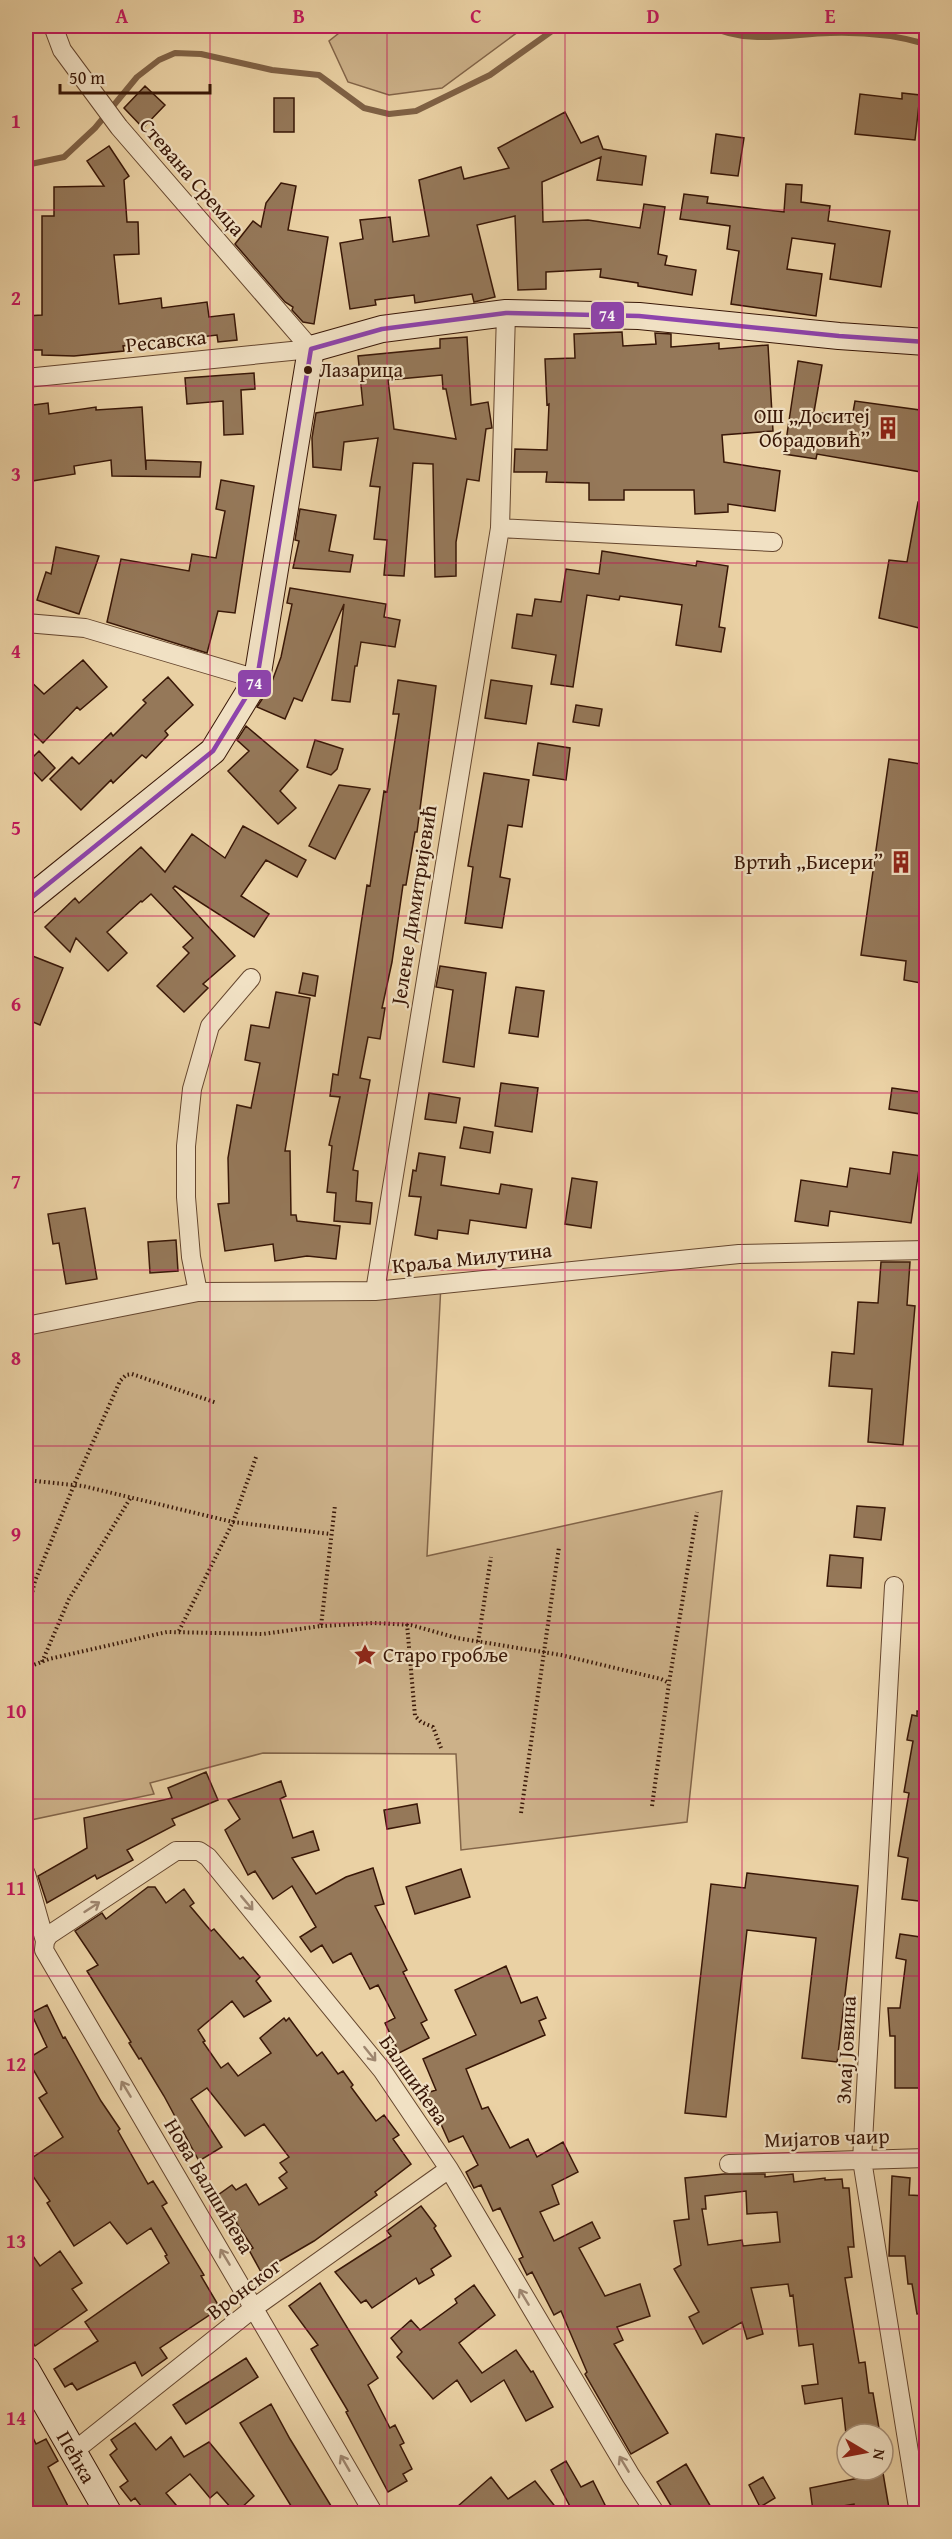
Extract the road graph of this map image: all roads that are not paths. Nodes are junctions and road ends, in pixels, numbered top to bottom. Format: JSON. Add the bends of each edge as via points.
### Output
{"nodes":[{"id":1,"x":53,"y":26,"type":"edge"},
{"id":2,"x":506,"y":313,"type":"junction"},
{"id":3,"x":927,"y":342,"type":"edge"},
{"id":4,"x":311,"y":349,"type":"junction"},
{"id":5,"x":26,"y":378,"type":"edge"},
{"id":6,"x":500,"y":528,"type":"junction"},
{"id":7,"x":772,"y":542,"type":"dead end"},
{"id":8,"x":26,"y":623,"type":"edge"},
{"id":9,"x":257,"y":679,"type":"junction"},
{"id":10,"x":26,"y":902,"type":"edge"},
{"id":11,"x":252,"y":978,"type":"dead end"},
{"id":12,"x":927,"y":1250,"type":"edge"},
{"id":13,"x":375,"y":1291,"type":"junction"},
{"id":14,"x":198,"y":1292,"type":"junction"},
{"id":15,"x":26,"y":1326,"type":"edge"},
{"id":16,"x":894,"y":1586,"type":"dead end"},
{"id":17,"x":26,"y":1874,"type":"edge"},
{"id":18,"x":45,"y":1941,"type":"junction"},
{"id":19,"x":927,"y":2158,"type":"edge"},
{"id":20,"x":862,"y":2160,"type":"junction"},
{"id":21,"x":729,"y":2164,"type":"dead end"},
{"id":22,"x":449,"y":2169,"type":"junction"},
{"id":23,"x":255,"y":2307,"type":"junction"},
{"id":24,"x":26,"y":2369,"type":"edge"},
{"id":25,"x":73,"y":2452,"type":"junction"},
{"id":26,"x":109,"y":2514,"type":"edge"},
{"id":27,"x":374,"y":2514,"type":"edge"},
{"id":28,"x":656,"y":2514,"type":"edge"},
{"id":29,"x":919,"y":2514,"type":"edge"}],
"edges":[{"from":1,"to":4,"type":"street","name":"Стевана Сремца","via":[[62,50],[119,127]]},
{"from":2,"to":3,"type":"street","via":[[639,316]]},
{"from":2,"to":4,"type":"street","via":[[382,329]]},
{"from":2,"to":6,"type":"street","name":"Јелене Димитријевић"},
{"from":4,"to":5,"type":"street","name":"Ресавска"},
{"from":4,"to":9,"type":"street"},
{"from":6,"to":7,"type":"street"},
{"from":6,"to":13,"type":"street","name":"Јелене Димитријевић"},
{"from":8,"to":9,"type":"street","via":[[85,628]]},
{"from":9,"to":10,"type":"street","via":[[213,751]]},
{"from":11,"to":14,"type":"street","via":[[210,1026],[192,1089],[186,1197]]},
{"from":12,"to":13,"type":"street","name":"Краља Милутина","via":[[739,1254]]},
{"from":13,"to":14,"type":"street","name":"Краља Милутина"},
{"from":14,"to":15,"type":"street","name":"Краља Милутина"},
{"from":16,"to":20,"type":"street","name":"Змај Јовина"},
{"from":17,"to":18,"type":"street","name":"Нова Балшићева"},
{"from":18,"to":22,"type":"street","name":"Балшићева","one_way":true,"via":[[176,1851],[199,1851],[216,1865],[382,2070]]},
{"from":23,"to":18,"type":"street","name":"Нова Балшићева","one_way":true,"via":[[44,1950]]},
{"from":19,"to":20,"type":"street","name":"Мијатов чаир"},
{"from":20,"to":21,"type":"street","name":"Мијатов чаир"},
{"from":20,"to":29,"type":"street","name":"Змај Јовина"},
{"from":22,"to":23,"type":"street","name":"Вронског"},
{"from":28,"to":22,"type":"street","name":"Балшићева","one_way":true},
{"from":23,"to":25,"type":"street","name":"Вронског"},
{"from":27,"to":23,"type":"street","name":"Нова Балшићева","one_way":true},
{"from":24,"to":25,"type":"street","name":"Пећка"},
{"from":25,"to":26,"type":"street","name":"Пећка"}]}
